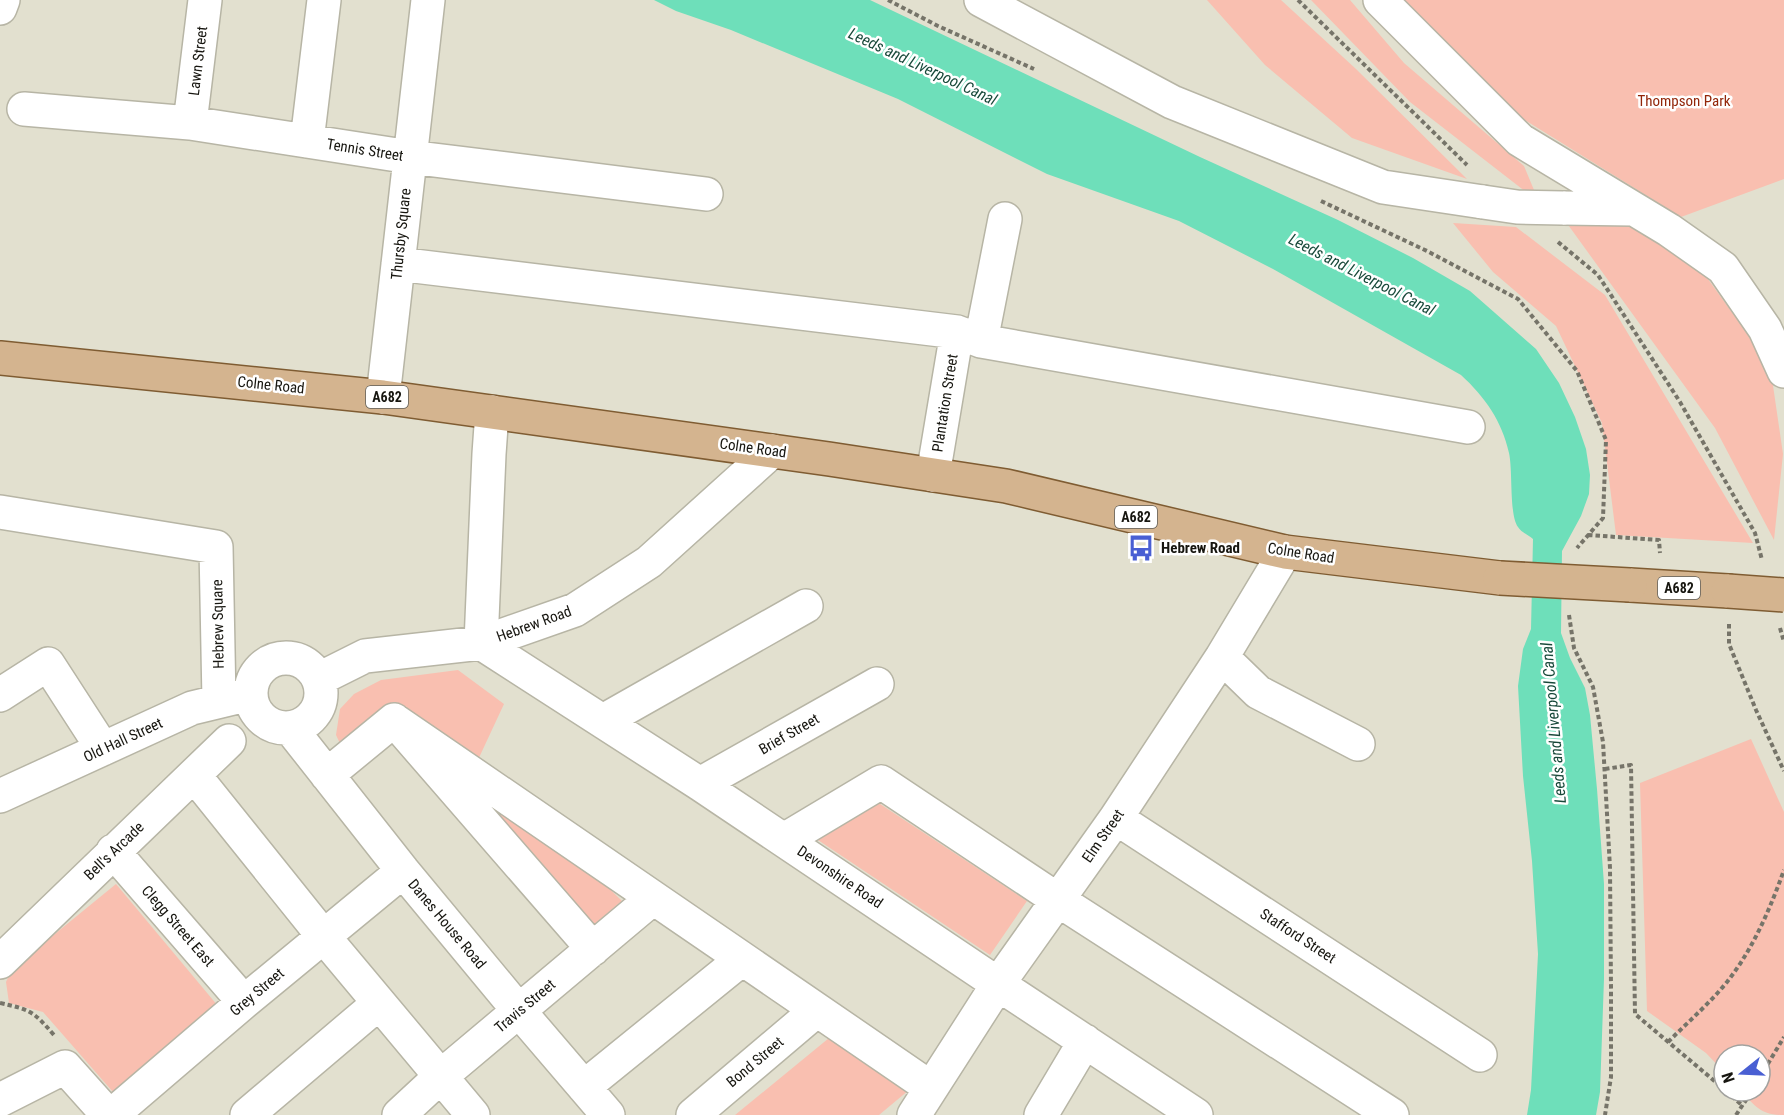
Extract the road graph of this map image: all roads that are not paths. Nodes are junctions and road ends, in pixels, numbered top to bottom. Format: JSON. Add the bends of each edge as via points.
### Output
{"nodes":[{"id":1,"x":3,"y":0,"type":"edge"},
{"id":2,"x":205,"y":0,"type":"edge"},
{"id":3,"x":324,"y":0,"type":"edge"},
{"id":4,"x":428,"y":0,"type":"edge"},
{"id":5,"x":981,"y":0,"type":"edge"},
{"id":6,"x":1380,"y":0,"type":"edge"},
{"id":7,"x":0,"y":8,"type":"edge"},
{"id":8,"x":24,"y":109,"type":"dead end"},
{"id":9,"x":190,"y":123,"type":"junction"},
{"id":10,"x":307,"y":141,"type":"junction"},
{"id":11,"x":410,"y":157,"type":"junction"},
{"id":12,"x":706,"y":194,"type":"dead end"},
{"id":13,"x":1635,"y":209,"type":"junction"},
{"id":14,"x":1005,"y":219,"type":"dead end"},
{"id":15,"x":398,"y":264,"type":"junction"},
{"id":16,"x":969,"y":337,"type":"junction"},
{"id":17,"x":0,"y":358,"type":"edge"},
{"id":18,"x":1784,"y":372,"type":"edge"},
{"id":19,"x":383,"y":397,"type":"junction"},
{"id":20,"x":492,"y":412,"type":"junction"},
{"id":21,"x":1468,"y":427,"type":"dead end"},
{"id":22,"x":772,"y":451,"type":"junction"},
{"id":23,"x":933,"y":475,"type":"junction"},
{"id":24,"x":0,"y":512,"type":"edge"},
{"id":25,"x":1286,"y":552,"type":"junction"},
{"id":26,"x":806,"y":606,"type":"dead end"},
{"id":27,"x":1781,"y":606,"type":"edge"},
{"id":28,"x":481,"y":643,"type":"junction"},
{"id":29,"x":1222,"y":657,"type":"junction"},
{"id":30,"x":319,"y":679,"type":"junction"},
{"id":31,"x":877,"y":684,"type":"dead end"},
{"id":32,"x":0,"y":695,"type":"edge"},
{"id":33,"x":235,"y":698,"type":"junction"},
{"id":34,"x":394,"y":720,"type":"junction"},
{"id":35,"x":603,"y":721,"type":"junction"},
{"id":36,"x":291,"y":729,"type":"junction"},
{"id":37,"x":229,"y":741,"type":"dead end"},
{"id":38,"x":1358,"y":744,"type":"dead end"},
{"id":39,"x":103,"y":750,"type":"junction"},
{"id":40,"x":327,"y":775,"type":"junction"},
{"id":41,"x":194,"y":776,"type":"junction"},
{"id":42,"x":700,"y":784,"type":"junction"},
{"id":43,"x":0,"y":796,"type":"edge"},
{"id":44,"x":1116,"y":818,"type":"junction"},
{"id":45,"x":783,"y":840,"type":"junction"},
{"id":46,"x":113,"y":851,"type":"junction"},
{"id":47,"x":403,"y":872,"type":"junction"},
{"id":48,"x":653,"y":897,"type":"junction"},
{"id":49,"x":1058,"y":900,"type":"junction"},
{"id":50,"x":324,"y":937,"type":"junction"},
{"id":51,"x":593,"y":949,"type":"junction"},
{"id":52,"x":742,"y":959,"type":"junction"},
{"id":53,"x":0,"y":962,"type":"edge"},
{"id":54,"x":998,"y":984,"type":"junction"},
{"id":55,"x":244,"y":1002,"type":"junction"},
{"id":56,"x":379,"y":1003,"type":"junction"},
{"id":57,"x":817,"y":1010,"type":"junction"},
{"id":58,"x":519,"y":1011,"type":"junction"},
{"id":59,"x":1085,"y":1041,"type":"junction"},
{"id":60,"x":1480,"y":1055,"type":"dead end"},
{"id":61,"x":440,"y":1077,"type":"junction"},
{"id":62,"x":584,"y":1087,"type":"junction"},
{"id":63,"x":931,"y":1088,"type":"junction"},
{"id":64,"x":0,"y":1100,"type":"edge"},
{"id":65,"x":110,"y":1115,"type":"edge"},
{"id":66,"x":247,"y":1115,"type":"edge"},
{"id":67,"x":399,"y":1115,"type":"edge"},
{"id":68,"x":473,"y":1115,"type":"edge"},
{"id":69,"x":608,"y":1115,"type":"edge"},
{"id":70,"x":693,"y":1115,"type":"edge"},
{"id":71,"x":914,"y":1115,"type":"edge"},
{"id":72,"x":1041,"y":1115,"type":"edge"},
{"id":73,"x":1196,"y":1115,"type":"edge"},
{"id":74,"x":1392,"y":1115,"type":"edge"}],
"edges":[{"from":1,"to":7,"type":"street"},
{"from":2,"to":9,"type":"street","name":"Lawn Street"},
{"from":3,"to":10,"type":"street"},
{"from":4,"to":11,"type":"street","name":"Thursby Square"},
{"from":5,"to":13,"type":"street","bridge":true,"via":[[1172,102],[1383,187],[1517,207]]},
{"from":6,"to":13,"type":"street","via":[[1520,140]]},
{"from":8,"to":9,"type":"street","name":"Tennis Street"},
{"from":9,"to":10,"type":"street","name":"Tennis Street"},
{"from":10,"to":11,"type":"street","name":"Tennis Street"},
{"from":11,"to":12,"type":"street","name":"Tennis Street"},
{"from":11,"to":15,"type":"street","name":"Thursby Square"},
{"from":13,"to":18,"type":"street","via":[[1723,268],[1765,329]]},
{"from":14,"to":16,"type":"street","name":"Plantation Street"},
{"from":15,"to":16,"type":"street"},
{"from":15,"to":19,"type":"street","name":"Thursby Square"},
{"from":16,"to":21,"type":"street"},
{"from":16,"to":23,"type":"street","name":"Plantation Street"},
{"from":17,"to":19,"type":"main road","name":"Colne Road","number":"A682"},
{"from":19,"to":20,"type":"main road","name":"Colne Road","number":"A682"},
{"from":20,"to":22,"type":"main road","name":"Colne Road","number":"A682"},
{"from":20,"to":28,"type":"street"},
{"from":22,"to":23,"type":"main road","name":"Colne Road","number":"A682"},
{"from":22,"to":28,"type":"street","name":"Hebrew Road","via":[[649,562],[575,610]]},
{"from":23,"to":25,"type":"main road","name":"Colne Road","number":"A682","via":[[1006,486]]},
{"from":24,"to":33,"type":"street","name":"Hebrew Square","via":[[216,547]]},
{"from":25,"to":27,"type":"main road","name":"Colne Road","number":"A682","bridge":true,"via":[[1500,578],[1728,591]]},
{"from":25,"to":29,"type":"street","name":"Elm Street"},
{"from":26,"to":35,"type":"street"},
{"from":28,"to":30,"type":"street","name":"Hebrew Road","via":[[365,656]]},
{"from":28,"to":35,"type":"street","name":"Devonshire Road"},
{"from":29,"to":38,"type":"street","via":[[1258,692]]},
{"from":29,"to":44,"type":"street","name":"Elm Street"},
{"from":30,"to":33,"type":"street","via":[[312,668],[284,657],[260,669]]},
{"from":30,"to":36,"type":"street","via":[[319,708],[306,723]]},
{"from":31,"to":42,"type":"street","name":"Brief Street"},
{"from":32,"to":39,"type":"street","via":[[48,664]]},
{"from":33,"to":36,"type":"street","via":[[267,723]]},
{"from":33,"to":39,"type":"street","name":"Old Hall Street","via":[[192,708]]},
{"from":34,"to":40,"type":"street"},
{"from":34,"to":48,"type":"street"},
{"from":34,"to":51,"type":"street"},
{"from":35,"to":42,"type":"street","name":"Devonshire Road"},
{"from":36,"to":40,"type":"street","name":"Danes House Road"},
{"from":37,"to":41,"type":"street","name":"Bell's Arcade"},
{"from":39,"to":43,"type":"street","name":"Old Hall Street"},
{"from":40,"to":47,"type":"street","name":"Danes House Road"},
{"from":41,"to":46,"type":"street","name":"Bell's Arcade"},
{"from":41,"to":50,"type":"street"},
{"from":42,"to":45,"type":"street","name":"Devonshire Road"},
{"from":44,"to":49,"type":"street","name":"Elm Street"},
{"from":44,"to":60,"type":"street","name":"Stafford Street"},
{"from":45,"to":49,"type":"street","via":[[881,782]]},
{"from":45,"to":54,"type":"street","name":"Devonshire Road"},
{"from":46,"to":53,"type":"street","name":"Bell's Arcade"},
{"from":46,"to":55,"type":"street","name":"Clegg Street East"},
{"from":47,"to":50,"type":"street","name":"Grey Street"},
{"from":47,"to":58,"type":"street","name":"Danes House Road"},
{"from":48,"to":51,"type":"street","name":"Travis Street"},
{"from":48,"to":52,"type":"street"},
{"from":49,"to":54,"type":"street","name":"Elm Street"},
{"from":49,"to":74,"type":"street"},
{"from":50,"to":55,"type":"street","name":"Grey Street"},
{"from":50,"to":56,"type":"street"},
{"from":51,"to":58,"type":"street","name":"Travis Street"},
{"from":52,"to":57,"type":"street"},
{"from":52,"to":62,"type":"street"},
{"from":54,"to":59,"type":"street","name":"Devonshire Road"},
{"from":54,"to":63,"type":"street","name":"Elm Street"},
{"from":55,"to":65,"type":"street","name":"Grey Street"},
{"from":56,"to":61,"type":"street"},
{"from":56,"to":66,"type":"street"},
{"from":57,"to":63,"type":"street"},
{"from":57,"to":70,"type":"street","name":"Bond Street"},
{"from":58,"to":61,"type":"street","name":"Travis Street"},
{"from":58,"to":62,"type":"street","name":"Danes House Road"},
{"from":59,"to":72,"type":"street"},
{"from":59,"to":73,"type":"street","name":"Devonshire Road"},
{"from":61,"to":67,"type":"street","name":"Travis Street"},
{"from":61,"to":68,"type":"street"},
{"from":62,"to":69,"type":"street","name":"Danes House Road"},
{"from":63,"to":71,"type":"street","name":"Elm Street"},
{"from":64,"to":65,"type":"street","via":[[65,1067]]}]}
